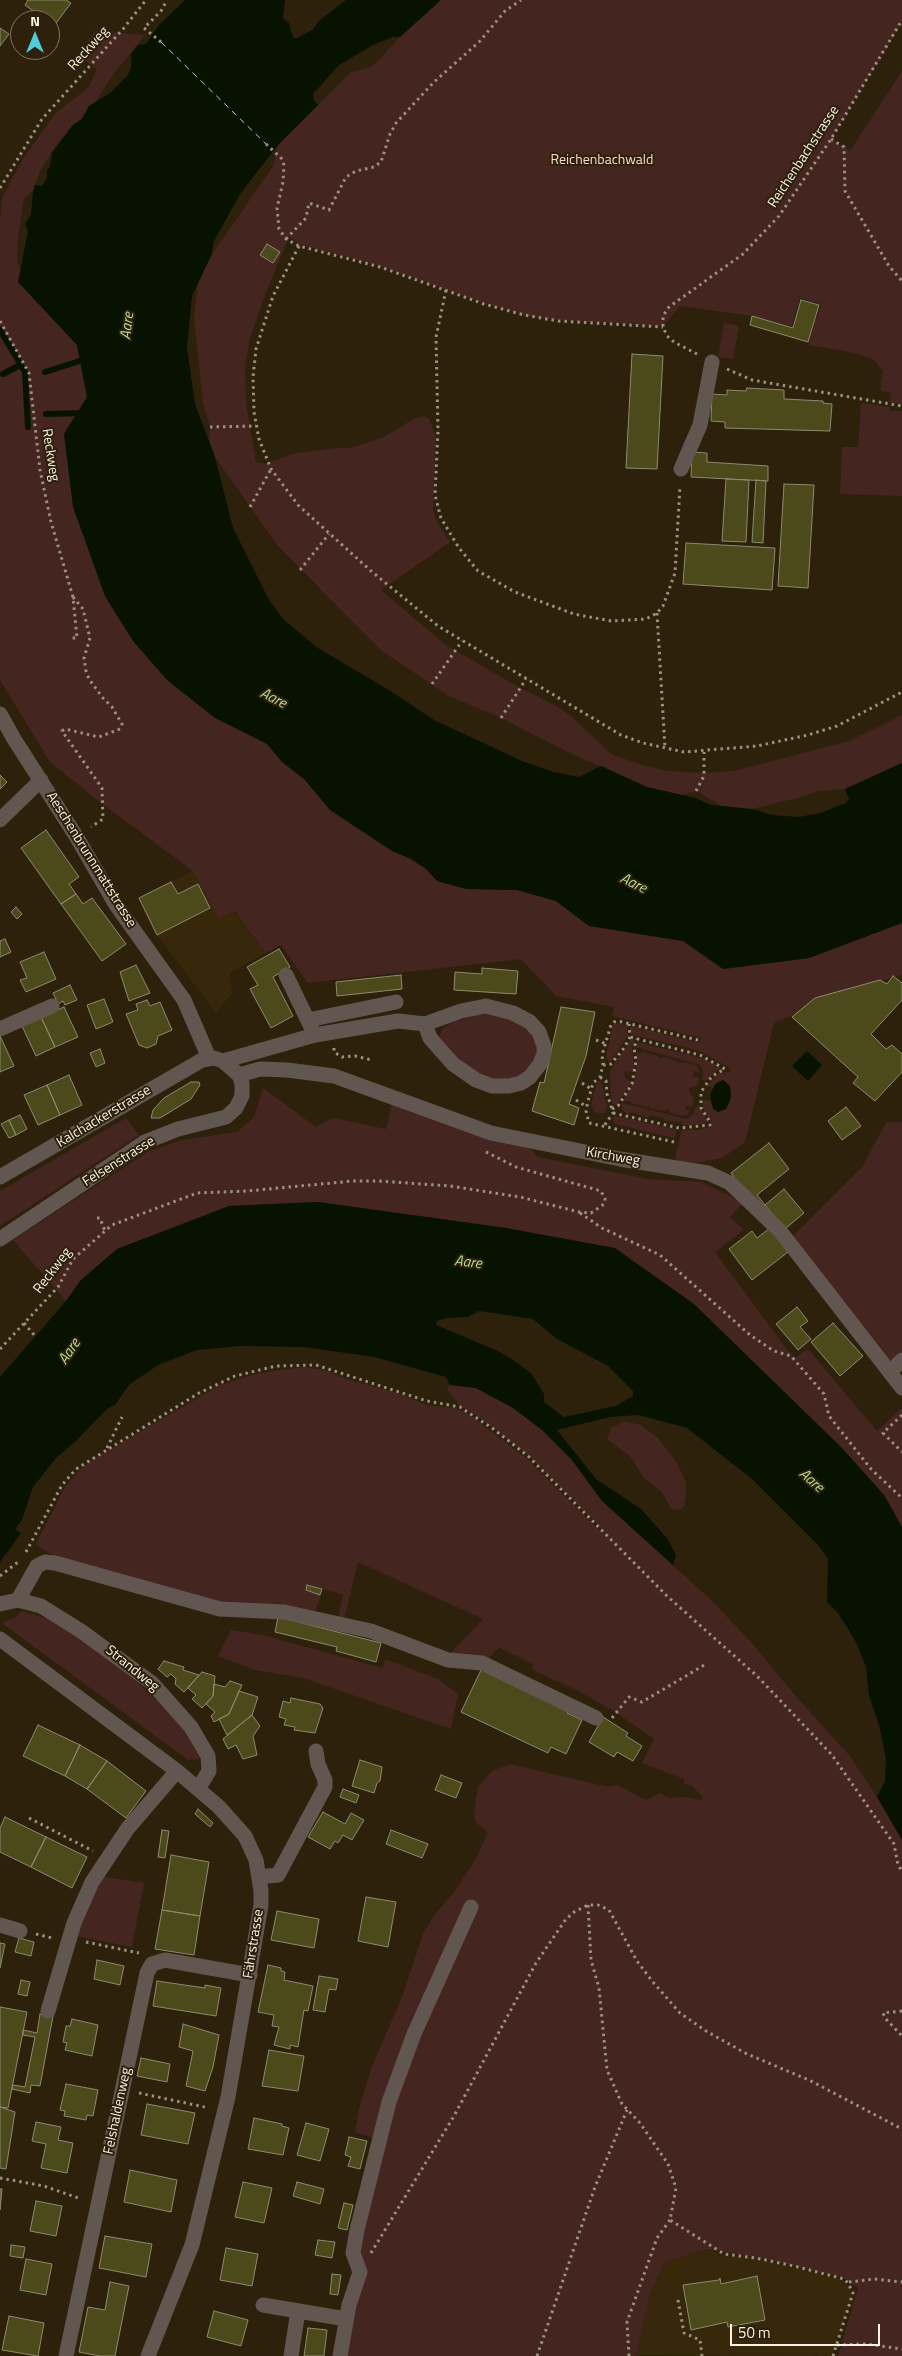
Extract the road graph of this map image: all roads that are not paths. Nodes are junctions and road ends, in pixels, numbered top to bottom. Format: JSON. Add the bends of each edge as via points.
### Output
{"nodes":[{"id":1,"x":712,"y":362,"type":"dead end"},
{"id":2,"x":682,"y":469,"type":"road end"},
{"id":3,"x":0,"y":714,"type":"edge"},
{"id":4,"x":41,"y":780,"type":"junction"},
{"id":5,"x":0,"y":820,"type":"edge"},
{"id":6,"x":286,"y":975,"type":"dead end"},
{"id":7,"x":396,"y":1002,"type":"dead end"},
{"id":8,"x":52,"y":1006,"type":"dead end"},
{"id":9,"x":308,"y":1020,"type":"junction"},
{"id":10,"x":425,"y":1024,"type":"junction"},
{"id":11,"x":0,"y":1029,"type":"edge"},
{"id":12,"x":315,"y":1035,"type":"junction"},
{"id":13,"x":216,"y":1060,"type":"junction"},
{"id":14,"x":239,"y":1075,"type":"junction"},
{"id":15,"x":0,"y":1177,"type":"edge"},
{"id":16,"x":0,"y":1239,"type":"edge"},
{"id":17,"x":902,"y":1360,"type":"edge"},
{"id":18,"x":890,"y":1372,"type":"junction"},
{"id":19,"x":902,"y":1388,"type":"edge"},
{"id":20,"x":18,"y":1600,"type":"junction"},
{"id":21,"x":0,"y":1604,"type":"edge"},
{"id":22,"x":0,"y":1639,"type":"edge"},
{"id":23,"x":596,"y":1718,"type":"road end"},
{"id":24,"x":316,"y":1750,"type":"dead end"},
{"id":25,"x":177,"y":1771,"type":"junction"},
{"id":26,"x":198,"y":1789,"type":"junction"},
{"id":27,"x":259,"y":1877,"type":"junction"},
{"id":28,"x":471,"y":1907,"type":"dead end"},
{"id":29,"x":0,"y":1926,"type":"edge"},
{"id":30,"x":20,"y":1931,"type":"road end"},
{"id":31,"x":250,"y":1975,"type":"junction"},
{"id":32,"x":48,"y":2011,"type":"dead end"},
{"id":33,"x":263,"y":2305,"type":"dead end"},
{"id":34,"x":298,"y":2311,"type":"junction"},
{"id":35,"x":346,"y":2319,"type":"junction"},
{"id":36,"x":66,"y":2356,"type":"edge"},
{"id":37,"x":148,"y":2356,"type":"edge"},
{"id":38,"x":291,"y":2356,"type":"edge"},
{"id":39,"x":340,"y":2356,"type":"edge"}],
"edges":[{"from":1,"to":2,"type":"street","via":[[700,425]]},
{"from":3,"to":4,"type":"street","name":"Aeschenbrunnmattstrasse"},
{"from":4,"to":5,"type":"street"},
{"from":4,"to":13,"type":"street","name":"Aeschenbrunnmattstrasse","via":[[116,905],[184,1000]]},
{"from":6,"to":9,"type":"street"},
{"from":7,"to":9,"type":"street"},
{"from":8,"to":11,"type":"street"},
{"from":9,"to":12,"type":"street"},
{"from":10,"to":10,"type":"street","via":[[430,1038],[453,1064],[476,1080],[492,1086],[521,1083],[530,1077],[544,1054],[539,1032],[530,1022],[495,1007],[476,1007]]},
{"from":10,"to":12,"type":"street","name":"Kalchackerstrasse","via":[[398,1021]]},
{"from":12,"to":13,"type":"street","name":"Kalchackerstrasse"},
{"from":13,"to":14,"type":"street"},
{"from":13,"to":15,"type":"street","name":"Kalchackerstrasse","via":[[184,1070]]},
{"from":14,"to":16,"type":"street","name":"Felsenstrasse","via":[[242,1096],[226,1117],[178,1129],[145,1142]]},
{"from":14,"to":18,"type":"street","name":"Kirchweg","via":[[260,1069],[334,1076],[491,1133],[708,1173],[730,1183],[780,1231]]},
{"from":17,"to":18,"type":"street"},
{"from":18,"to":19,"type":"street","name":"Kirchweg"},
{"from":20,"to":21,"type":"street","name":"Strandweg"},
{"from":20,"to":23,"type":"street","via":[[37,1566],[45,1562],[55,1563],[220,1609],[284,1612],[371,1631],[448,1660],[482,1663]]},
{"from":20,"to":26,"type":"street","name":"Strandweg","via":[[54,1613],[152,1683],[191,1727],[208,1756],[209,1771]]},
{"from":22,"to":25,"type":"street","name":"Fährstrasse"},
{"from":24,"to":27,"type":"street","via":[[325,1787],[278,1875]]},
{"from":25,"to":26,"type":"street","name":"Fährstrasse"},
{"from":25,"to":32,"type":"street","via":[[106,1858],[81,1905]]},
{"from":26,"to":27,"type":"street","name":"Fährstrasse","via":[[244,1836],[256,1860]]},
{"from":27,"to":31,"type":"street","name":"Fährstrasse","via":[[260,1905]]},
{"from":28,"to":35,"type":"street","via":[[414,2034],[389,2102],[354,2247],[354,2258],[360,2272]]},
{"from":29,"to":30,"type":"street"},
{"from":31,"to":36,"type":"street","name":"Felshaldenweg","via":[[160,1960],[152,1964],[145,1978]]},
{"from":31,"to":37,"type":"street","name":"Fährstrasse","via":[[228,2097],[201,2214],[177,2288]]},
{"from":33,"to":34,"type":"street"},
{"from":34,"to":35,"type":"street"},
{"from":34,"to":38,"type":"street"},
{"from":35,"to":39,"type":"street"}]}
